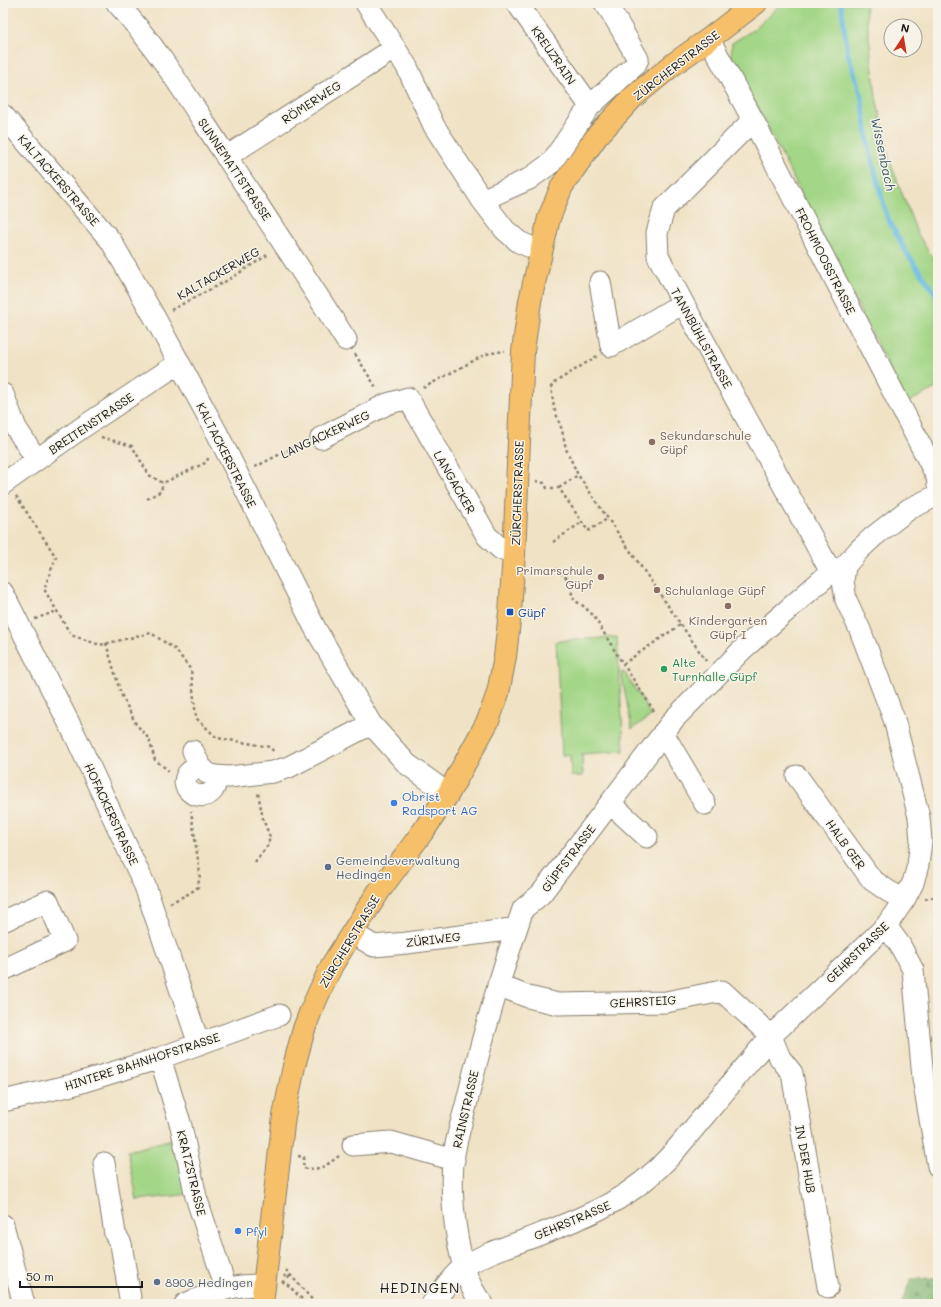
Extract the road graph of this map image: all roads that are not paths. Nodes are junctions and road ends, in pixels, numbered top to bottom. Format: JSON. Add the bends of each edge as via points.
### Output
{"nodes":[{"id":1,"x":117,"y":3,"type":"edge"},
{"id":2,"x":366,"y":3,"type":"edge"},
{"id":3,"x":517,"y":3,"type":"edge"},
{"id":4,"x":605,"y":3,"type":"edge"},
{"id":5,"x":756,"y":3,"type":"edge"},
{"id":6,"x":709,"y":39,"type":"junction"},
{"id":7,"x":395,"y":48,"type":"junction"},
{"id":8,"x":590,"y":106,"type":"junction"},
{"id":9,"x":3,"y":115,"type":"edge"},
{"id":10,"x":753,"y":120,"type":"junction"},
{"id":11,"x":226,"y":157,"type":"junction"},
{"id":12,"x":482,"y":200,"type":"junction"},
{"id":13,"x":540,"y":251,"type":"junction"},
{"id":14,"x":600,"y":282,"type":"dead end"},
{"id":15,"x":683,"y":303,"type":"junction"},
{"id":16,"x":346,"y":340,"type":"road end"},
{"id":17,"x":179,"y":363,"type":"junction"},
{"id":18,"x":3,"y":394,"type":"edge"},
{"id":19,"x":408,"y":398,"type":"joint"},
{"id":20,"x":321,"y":438,"type":"road end"},
{"id":21,"x":37,"y":460,"type":"junction"},
{"id":22,"x":938,"y":483,"type":"edge"},
{"id":23,"x":9,"y":489,"type":"edge"},
{"id":24,"x":514,"y":554,"type":"junction"},
{"id":25,"x":838,"y":569,"type":"junction"},
{"id":26,"x":3,"y":593,"type":"edge"},
{"id":27,"x":371,"y":724,"type":"junction"},
{"id":28,"x":664,"y":731,"type":"junction"},
{"id":29,"x":797,"y":776,"type":"dead end"},
{"id":30,"x":190,"y":789,"type":"road end"},
{"id":31,"x":448,"y":794,"type":"junction"},
{"id":32,"x":610,"y":804,"type":"junction"},
{"id":33,"x":705,"y":804,"type":"dead end"},
{"id":34,"x":647,"y":836,"type":"dead end"},
{"id":35,"x":904,"y":900,"type":"junction"},
{"id":36,"x":516,"y":916,"type":"junction"},
{"id":37,"x":3,"y":921,"type":"edge"},
{"id":38,"x":886,"y":926,"type":"junction"},
{"id":39,"x":352,"y":933,"type":"junction"},
{"id":40,"x":3,"y":970,"type":"edge"},
{"id":41,"x":498,"y":985,"type":"junction"},
{"id":42,"x":279,"y":1015,"type":"dead end"},
{"id":43,"x":771,"y":1036,"type":"junction"},
{"id":44,"x":199,"y":1044,"type":"junction"},
{"id":45,"x":160,"y":1058,"type":"junction"},
{"id":46,"x":3,"y":1101,"type":"edge"},
{"id":47,"x":353,"y":1145,"type":"road end"},
{"id":48,"x":454,"y":1160,"type":"junction"},
{"id":49,"x":104,"y":1163,"type":"dead end"},
{"id":50,"x":938,"y":1166,"type":"edge"},
{"id":51,"x":3,"y":1225,"type":"edge"},
{"id":52,"x":464,"y":1267,"type":"junction"},
{"id":53,"x":828,"y":1287,"type":"dead end"},
{"id":54,"x":226,"y":1288,"type":"junction"},
{"id":55,"x":267,"y":1289,"type":"edge"},
{"id":56,"x":24,"y":1304,"type":"edge"},
{"id":57,"x":131,"y":1304,"type":"edge"},
{"id":58,"x":185,"y":1304,"type":"edge"},
{"id":59,"x":432,"y":1304,"type":"edge"},
{"id":60,"x":483,"y":1304,"type":"edge"}],
"edges":[{"from":1,"to":11,"type":"street","name":"SUNNEMATTSTRASSE","via":[[160,56]]},
{"from":2,"to":7,"type":"street"},
{"from":3,"to":8,"type":"street","name":"KREUZRAIN"},
{"from":4,"to":8,"type":"street","via":[[617,19],[638,59],[636,65]]},
{"from":5,"to":6,"type":"main road","name":"ZÜRCHERSTRASSE"},
{"from":6,"to":10,"type":"street","name":"FROHMOOSSTRASSE"},
{"from":6,"to":13,"type":"main road","name":"ZÜRCHERSTRASSE","via":[[632,98],[596,136],[562,186],[549,218]]},
{"from":7,"to":11,"type":"street","name":"RÖMERWEG"},
{"from":7,"to":12,"type":"street","via":[[407,67],[434,126]]},
{"from":8,"to":12,"type":"street","via":[[551,163],[529,179]]},
{"from":9,"to":17,"type":"street","name":"KALTACKERSTRASSE","via":[[111,241]]},
{"from":10,"to":15,"type":"street","name":"TANNBÜHLSTRASSE","via":[[664,209],[657,233],[658,256]]},
{"from":10,"to":22,"type":"street","name":"FROHMOOSSTRASSE"},
{"from":11,"to":16,"type":"street","name":"SUNNEMATTSTRASSE"},
{"from":12,"to":13,"type":"street","via":[[505,230],[519,242]]},
{"from":13,"to":24,"type":"main road","name":"ZÜRCHERSTRASSE","via":[[523,351]]},
{"from":14,"to":15,"type":"street","via":[[611,346]]},
{"from":15,"to":25,"type":"street","name":"TANNBÜHLSTRASSE"},
{"from":17,"to":21,"type":"street","name":"BREITENSTRASSE"},
{"from":17,"to":27,"type":"street","name":"KALTACKERSTRASSE","via":[[217,433],[314,628]]},
{"from":18,"to":21,"type":"street","via":[[16,428]]},
{"from":19,"to":20,"type":"street","name":"LANGACKERWEG","via":[[387,404]]},
{"from":19,"to":24,"type":"street","name":"LANGACKER","via":[[487,536],[501,549]]},
{"from":21,"to":23,"type":"street","name":"BREITENSTRASSE"},
{"from":22,"to":25,"type":"street"},
{"from":24,"to":31,"type":"main road","name":"ZÜRCHERSTRASSE","via":[[505,657],[498,693],[488,721]]},
{"from":25,"to":28,"type":"street","name":"GÜPFSTRASSE","via":[[744,648]]},
{"from":25,"to":35,"type":"street","name":"GEHRSTRASSE","via":[[846,600],[894,719],[919,817],[921,841],[918,865],[913,883]]},
{"from":26,"to":44,"type":"street","name":"HOFACKERSTRASSE","via":[[76,736],[145,886]]},
{"from":27,"to":30,"type":"street","via":[[289,767],[273,772],[229,777],[203,765],[215,786],[205,796]]},
{"from":27,"to":31,"type":"street","name":"KALTACKERSTRASSE","via":[[407,764]]},
{"from":28,"to":32,"type":"street","name":"GÜPFSTRASSE"},
{"from":28,"to":33,"type":"street"},
{"from":29,"to":35,"type":"street","name":"HALB GER","via":[[872,880]]},
{"from":31,"to":39,"type":"main road","name":"ZÜRCHERSTRASSE","via":[[379,890]]},
{"from":32,"to":34,"type":"street"},
{"from":32,"to":36,"type":"street","name":"GÜPFSTRASSE","via":[[541,894]]},
{"from":35,"to":38,"type":"street","name":"GEHRSTRASSE"},
{"from":36,"to":39,"type":"street","name":"ZÜRIWEG","via":[[499,931],[407,943],[374,946]]},
{"from":36,"to":41,"type":"street","name":"RAINSTRASSE"},
{"from":37,"to":40,"type":"street","via":[[48,901],[65,941]]},
{"from":38,"to":43,"type":"street","name":"GEHRSTRASSE"},
{"from":38,"to":50,"type":"street","via":[[913,970],[923,1078]]},
{"from":39,"to":55,"type":"main road","name":"ZÜRCHERSTRASSE","via":[[316,997],[294,1066],[284,1116]]},
{"from":41,"to":43,"type":"street","name":"GEHRSTEIG","via":[[528,997],[558,1004],[666,1002],[722,991]]},
{"from":41,"to":48,"type":"street","name":"RAINSTRASSE","via":[[480,1047]]},
{"from":42,"to":44,"type":"street","name":"HINTERE BAHNHOFSTRASSE"},
{"from":43,"to":52,"type":"street","name":"GEHRSTRASSE","via":[[674,1152],[635,1189],[584,1218],[488,1254]]},
{"from":43,"to":53,"type":"street","name":"IN DER HUB","via":[[780,1058],[792,1073]]},
{"from":44,"to":45,"type":"street","name":"HINTERE BAHNHOFSTRASSE"},
{"from":45,"to":46,"type":"street","name":"HINTERE BAHNHOFSTRASSE","via":[[72,1085]]},
{"from":45,"to":54,"type":"street","name":"KRATZSTRASSE","via":[[181,1126],[196,1197]]},
{"from":47,"to":48,"type":"street","via":[[391,1142]]},
{"from":48,"to":52,"type":"street","name":"RAINSTRASSE","via":[[454,1215]]},
{"from":49,"to":57,"type":"street","via":[[115,1234],[121,1244]]},
{"from":51,"to":56,"type":"street"},
{"from":52,"to":59,"type":"street"},
{"from":52,"to":60,"type":"street","name":"RAINSTRASSE","via":[[478,1299]]},
{"from":54,"to":55,"type":"street","via":[[254,1284]]},
{"from":54,"to":58,"type":"street"}]}
